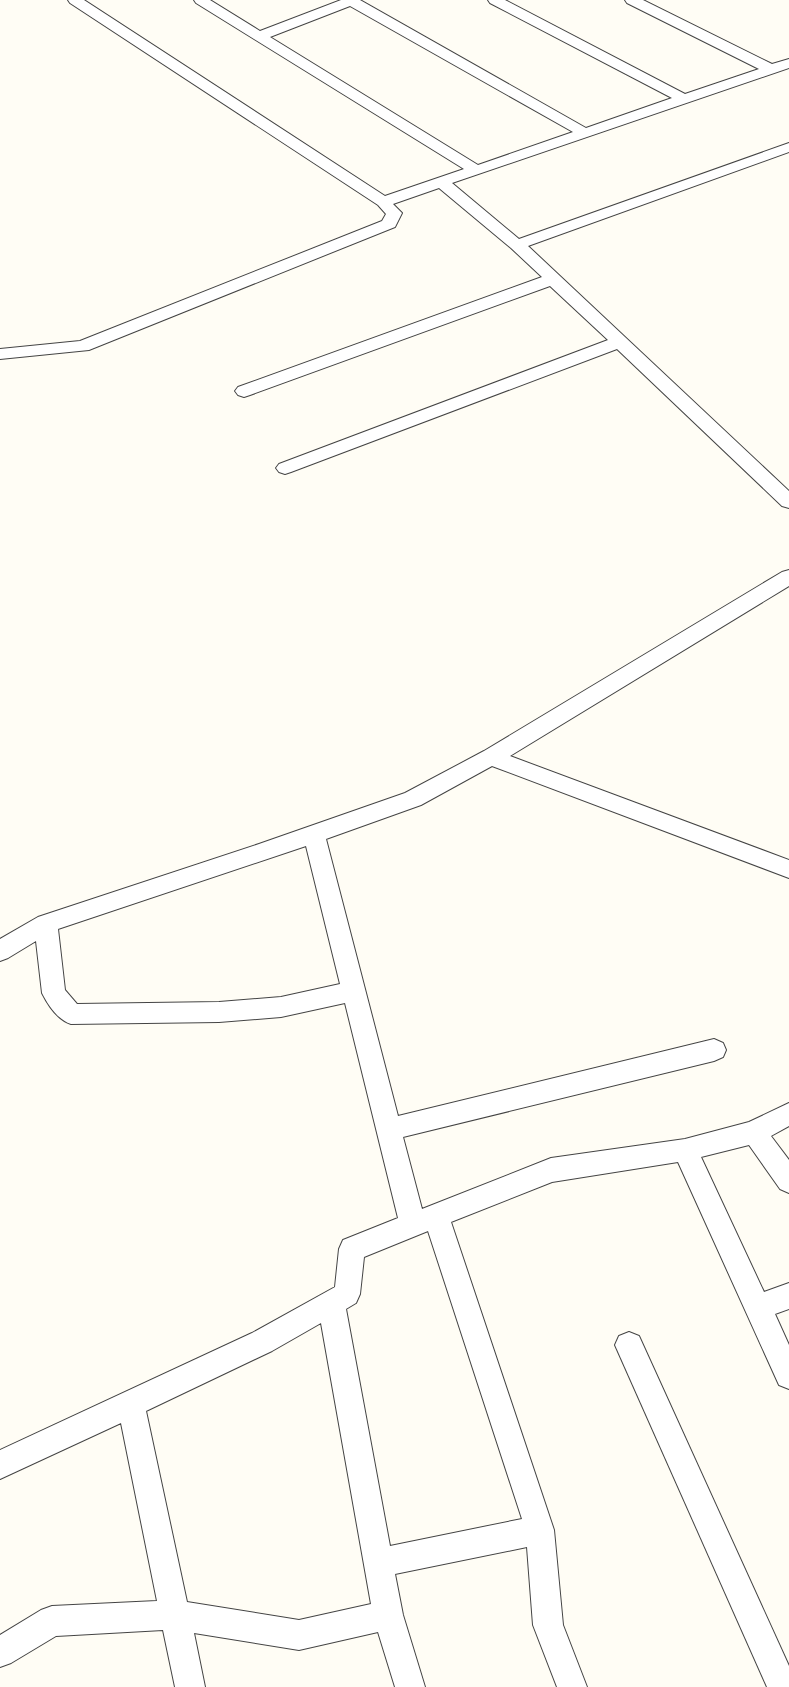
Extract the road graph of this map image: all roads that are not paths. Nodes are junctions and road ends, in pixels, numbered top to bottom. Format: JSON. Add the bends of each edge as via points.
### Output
{"nodes":[{"id":1,"x":75,"y":0,"type":"edge"},
{"id":2,"x":201,"y":0,"type":"edge"},
{"id":3,"x":351,"y":0,"type":"edge"},
{"id":4,"x":495,"y":0,"type":"edge"},
{"id":5,"x":632,"y":0,"type":"edge"},
{"id":6,"x":259,"y":36,"type":"junction"},
{"id":7,"x":789,"y":63,"type":"edge"},
{"id":8,"x":771,"y":69,"type":"junction"},
{"id":9,"x":684,"y":99,"type":"junction"},
{"id":10,"x":585,"y":133,"type":"junction"},
{"id":11,"x":789,"y":147,"type":"edge"},
{"id":12,"x":476,"y":170,"type":"junction"},
{"id":13,"x":441,"y":182,"type":"junction"},
{"id":14,"x":383,"y":202,"type":"junction"},
{"id":15,"x":517,"y":245,"type":"junction"},
{"id":16,"x":552,"y":279,"type":"junction"},
{"id":17,"x":620,"y":342,"type":"junction"},
{"id":18,"x":0,"y":354,"type":"edge"},
{"id":19,"x":244,"y":391,"type":"dead end"},
{"id":20,"x":286,"y":468,"type":"dead end"},
{"id":21,"x":789,"y":502,"type":"edge"},
{"id":22,"x":789,"y":577,"type":"edge"},
{"id":23,"x":492,"y":757,"type":"junction"},
{"id":24,"x":314,"y":834,"type":"junction"},
{"id":25,"x":789,"y":869,"type":"edge"},
{"id":26,"x":46,"y":924,"type":"junction"},
{"id":27,"x":0,"y":952,"type":"edge"},
{"id":28,"x":354,"y":991,"type":"junction"},
{"id":29,"x":714,"y":1050,"type":"dead end"},
{"id":30,"x":789,"y":1114,"type":"edge"},
{"id":31,"x":389,"y":1129,"type":"junction"},
{"id":32,"x":754,"y":1132,"type":"junction"},
{"id":33,"x":685,"y":1150,"type":"junction"},
{"id":34,"x":789,"y":1181,"type":"edge"},
{"id":35,"x":425,"y":1220,"type":"junction"},
{"id":36,"x":789,"y":1296,"type":"edge"},
{"id":37,"x":331,"y":1303,"type":"junction"},
{"id":38,"x":757,"y":1307,"type":"junction"},
{"id":39,"x":629,"y":1345,"type":"dead end"},
{"id":40,"x":789,"y":1375,"type":"edge"},
{"id":41,"x":131,"y":1404,"type":"junction"},
{"id":42,"x":0,"y":1465,"type":"edge"},
{"id":43,"x":540,"y":1530,"type":"junction"},
{"id":44,"x":378,"y":1563,"type":"junction"},
{"id":45,"x":175,"y":1615,"type":"junction"},
{"id":46,"x":388,"y":1615,"type":"junction"},
{"id":47,"x":0,"y":1652,"type":"edge"},
{"id":48,"x":190,"y":1687,"type":"edge"},
{"id":49,"x":410,"y":1687,"type":"edge"},
{"id":50,"x":572,"y":1687,"type":"edge"},
{"id":51,"x":782,"y":1687,"type":"edge"}],
"edges":[{"from":1,"to":14,"type":"street"},
{"from":2,"to":6,"type":"street"},
{"from":3,"to":6,"type":"street"},
{"from":3,"to":10,"type":"street"},
{"from":4,"to":9,"type":"street"},
{"from":5,"to":8,"type":"street"},
{"from":6,"to":12,"type":"street"},
{"from":7,"to":8,"type":"street"},
{"from":8,"to":9,"type":"street"},
{"from":9,"to":10,"type":"street"},
{"from":10,"to":12,"type":"street"},
{"from":11,"to":15,"type":"street"},
{"from":12,"to":13,"type":"street"},
{"from":13,"to":14,"type":"street"},
{"from":13,"to":15,"type":"street"},
{"from":14,"to":18,"type":"street","via":[[394,213],[389,224],[83,346]]},
{"from":15,"to":16,"type":"street"},
{"from":16,"to":17,"type":"street"},
{"from":16,"to":19,"type":"street"},
{"from":17,"to":20,"type":"street"},
{"from":17,"to":21,"type":"street"},
{"from":22,"to":23,"type":"street"},
{"from":23,"to":24,"type":"street","via":[[413,799]]},
{"from":23,"to":25,"type":"street"},
{"from":24,"to":26,"type":"street"},
{"from":24,"to":28,"type":"street"},
{"from":26,"to":27,"type":"street"},
{"from":26,"to":28,"type":"street","via":[[54,993],[71,1014],[219,1012],[281,1007]]},
{"from":28,"to":31,"type":"street"},
{"from":29,"to":31,"type":"street"},
{"from":30,"to":32,"type":"street"},
{"from":31,"to":35,"type":"street"},
{"from":32,"to":33,"type":"street"},
{"from":32,"to":34,"type":"street"},
{"from":33,"to":35,"type":"street","via":[[551,1170]]},
{"from":33,"to":38,"type":"street"},
{"from":35,"to":37,"type":"street","via":[[352,1249],[347,1294]]},
{"from":35,"to":43,"type":"street"},
{"from":36,"to":38,"type":"street"},
{"from":37,"to":41,"type":"street","via":[[262,1342]]},
{"from":37,"to":44,"type":"street"},
{"from":38,"to":40,"type":"street"},
{"from":39,"to":51,"type":"street"},
{"from":41,"to":42,"type":"street"},
{"from":41,"to":45,"type":"street"},
{"from":43,"to":44,"type":"street"},
{"from":43,"to":50,"type":"street","via":[[548,1625]]},
{"from":44,"to":46,"type":"street"},
{"from":45,"to":46,"type":"street","via":[[299,1635]]},
{"from":45,"to":47,"type":"street","via":[[52,1621]]},
{"from":45,"to":48,"type":"street"},
{"from":46,"to":49,"type":"street"}]}
